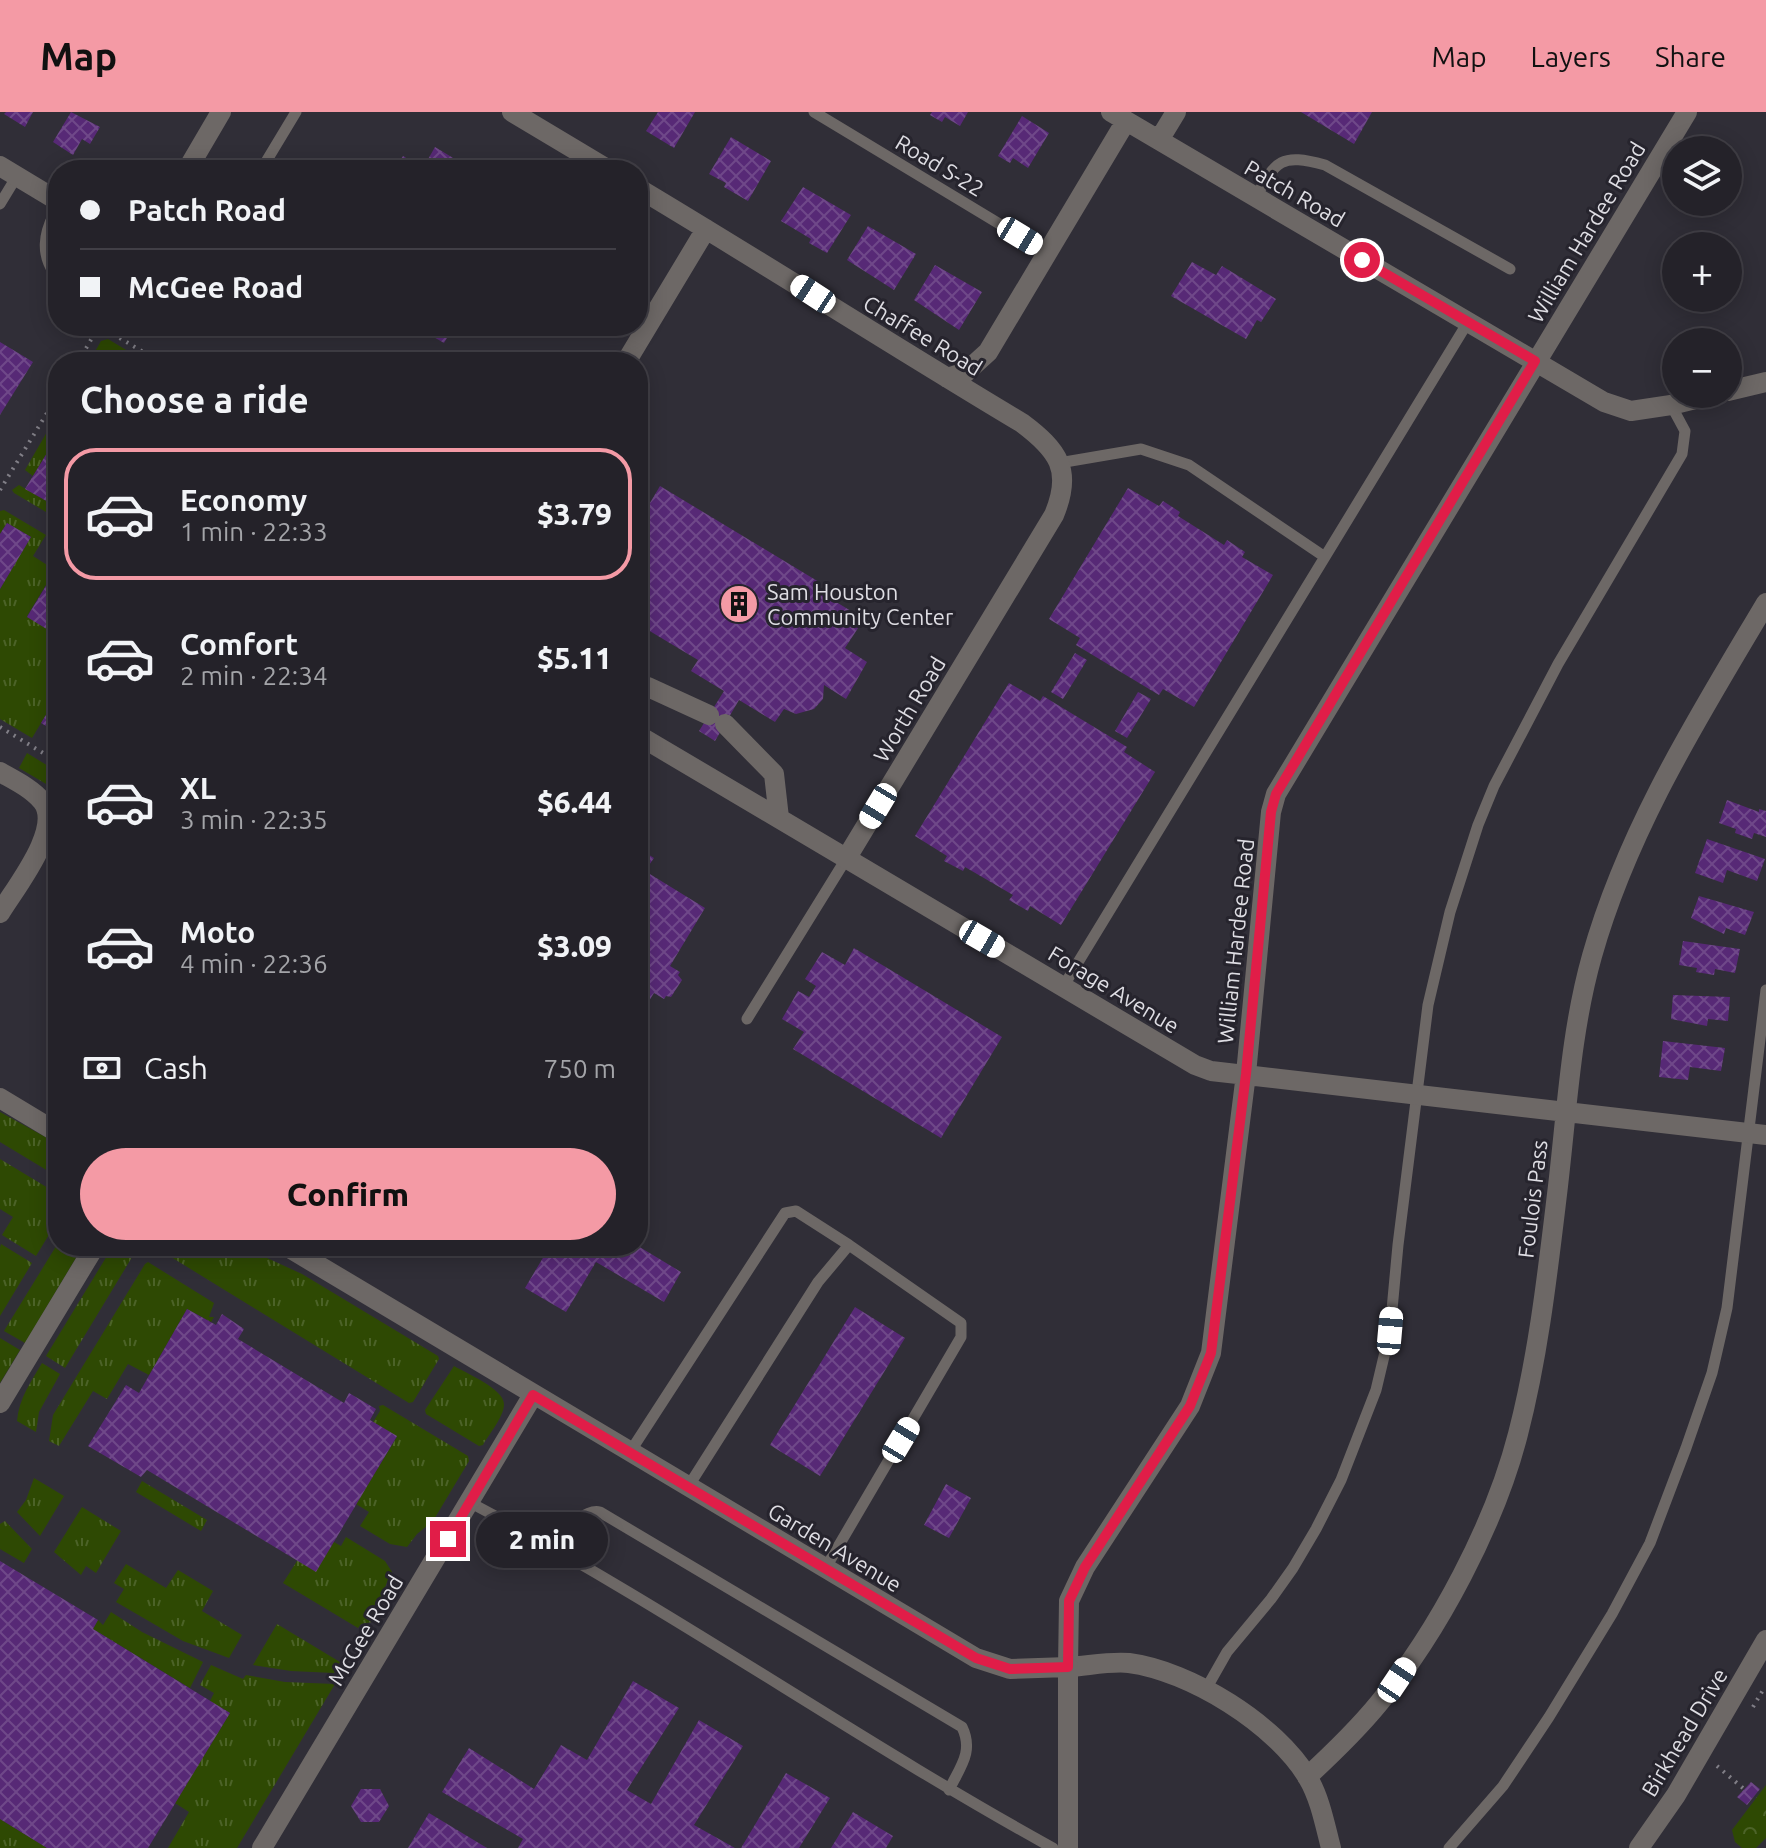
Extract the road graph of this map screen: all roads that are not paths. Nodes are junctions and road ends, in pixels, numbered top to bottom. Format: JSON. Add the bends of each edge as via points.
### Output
{"nodes":[{"id":1,"x":296,"y":112,"type":"edge"},
{"id":2,"x":512,"y":112,"type":"edge"},
{"id":3,"x":814,"y":112,"type":"edge"},
{"id":4,"x":1176,"y":112,"type":"edge"},
{"id":5,"x":1687,"y":112,"type":"edge"},
{"id":6,"x":216,"y":114,"type":"edge"},
{"id":7,"x":1119,"y":116,"type":"edge"},
{"id":8,"x":1159,"y":140,"type":"junction"},
{"id":9,"x":192,"y":160,"type":"edge"},
{"id":10,"x":267,"y":160,"type":"edge"},
{"id":11,"x":592,"y":160,"type":"edge"},
{"id":12,"x":8,"y":171,"type":"edge"},
{"id":13,"x":648,"y":194,"type":"edge"},
{"id":14,"x":48,"y":195,"type":"edge"},
{"id":15,"x":1256,"y":197,"type":"junction"},
{"id":16,"x":0,"y":204,"type":"edge"},
{"id":17,"x":706,"y":229,"type":"junction"},
{"id":18,"x":1046,"y":252,"type":"junction"},
{"id":19,"x":1510,"y":269,"type":"dead end"},
{"id":20,"x":1468,"y":322,"type":"junction"},
{"id":21,"x":648,"y":325,"type":"edge"},
{"id":22,"x":1535,"y":361,"type":"junction"},
{"id":23,"x":947,"y":378,"type":"junction"},
{"id":24,"x":1766,"y":382,"type":"edge"},
{"id":25,"x":1742,"y":388,"type":"edge"},
{"id":26,"x":1662,"y":406,"type":"edge"},
{"id":27,"x":1673,"y":408,"type":"edge"},
{"id":28,"x":1058,"y":458,"type":"junction"},
{"id":29,"x":1325,"y":557,"type":"junction"},
{"id":30,"x":1766,"y":603,"type":"edge"},
{"id":31,"x":648,"y":687,"type":"edge"},
{"id":32,"x":648,"y":741,"type":"edge"},
{"id":33,"x":0,"y":772,"type":"edge"},
{"id":34,"x":779,"y":818,"type":"junction"},
{"id":35,"x":846,"y":859,"type":"junction"},
{"id":36,"x":0,"y":913,"type":"edge"},
{"id":37,"x":1063,"y":987,"type":"junction"},
{"id":38,"x":1766,"y":990,"type":"edge"},
{"id":39,"x":747,"y":1019,"type":"dead end"},
{"id":40,"x":1246,"y":1074,"type":"junction"},
{"id":41,"x":1417,"y":1094,"type":"junction"},
{"id":42,"x":0,"y":1098,"type":"edge"},
{"id":43,"x":1567,"y":1113,"type":"junction"},
{"id":44,"x":48,"y":1127,"type":"edge"},
{"id":45,"x":1758,"y":1134,"type":"edge"},
{"id":46,"x":849,"y":1245,"type":"junction"},
{"id":47,"x":89,"y":1256,"type":"edge"},
{"id":48,"x":303,"y":1256,"type":"edge"},
{"id":49,"x":533,"y":1395,"type":"junction"},
{"id":50,"x":0,"y":1403,"type":"edge"},
{"id":51,"x":630,"y":1452,"type":"junction"},
{"id":52,"x":688,"y":1487,"type":"junction"},
{"id":53,"x":469,"y":1502,"type":"junction"},
{"id":54,"x":552,"y":1546,"type":"junction"},
{"id":55,"x":825,"y":1569,"type":"junction"},
{"id":56,"x":1763,"y":1654,"type":"edge"},
{"id":57,"x":1068,"y":1667,"type":"junction"},
{"id":58,"x":1206,"y":1689,"type":"junction"},
{"id":59,"x":1307,"y":1777,"type":"junction"},
{"id":60,"x":949,"y":1790,"type":"junction"},
{"id":61,"x":262,"y":1848,"type":"edge"},
{"id":62,"x":1053,"y":1848,"type":"edge"},
{"id":63,"x":1068,"y":1848,"type":"edge"},
{"id":64,"x":1331,"y":1848,"type":"edge"},
{"id":65,"x":1449,"y":1848,"type":"edge"},
{"id":66,"x":1639,"y":1848,"type":"edge"}],
"edges":[{"from":1,"to":10,"type":"lane"},
{"from":2,"to":11,"type":"street"},
{"from":3,"to":18,"type":"lane","name":"Road S-22"},
{"from":4,"to":8,"type":"street"},
{"from":5,"to":22,"type":"street","name":"William Hardee Road"},
{"from":6,"to":9,"type":"street"},
{"from":7,"to":8,"type":"street","name":"Patch Road"},
{"from":7,"to":18,"type":"street"},
{"from":8,"to":15,"type":"street","name":"Patch Road"},
{"from":12,"to":14,"type":"street"},
{"from":12,"to":16,"type":"lane"},
{"from":13,"to":17,"type":"street","name":"Chaffee Road"},
{"from":15,"to":19,"type":"lane","via":[[1272,169],[1301,158],[1325,165]]},
{"from":15,"to":20,"type":"street","name":"Patch Road"},
{"from":17,"to":21,"type":"street"},
{"from":17,"to":23,"type":"street","name":"Chaffee Road"},
{"from":18,"to":23,"type":"street","via":[[988,352],[966,372]]},
{"from":20,"to":22,"type":"street","name":"Patch Road"},
{"from":20,"to":29,"type":"lane"},
{"from":22,"to":26,"type":"street","name":"Patch Road","via":[[1604,402],[1631,411]]},
{"from":22,"to":40,"type":"street","name":"William Hardee Road","via":[[1276,794]]},
{"from":23,"to":28,"type":"street","name":"Chaffee Road","via":[[1022,423]]},
{"from":24,"to":25,"type":"street"},
{"from":27,"to":41,"type":"lane","via":[[1685,431],[1682,454],[1558,664],[1478,825],[1437,963]]},
{"from":28,"to":29,"type":"lane","via":[[1141,449],[1189,465]]},
{"from":28,"to":35,"type":"street","name":"Worth Road","via":[[1063,493],[1054,515]]},
{"from":29,"to":37,"type":"lane"},
{"from":30,"to":43,"type":"street","name":"Foulois Pass","via":[[1672,762],[1624,864],[1592,955]]},
{"from":31,"to":34,"type":"street","via":[[717,720],[774,774]]},
{"from":32,"to":34,"type":"street","name":"Forage Avenue"},
{"from":33,"to":36,"type":"street","via":[[29,790],[48,811],[45,839]]},
{"from":34,"to":35,"type":"street","name":"Forage Avenue"},
{"from":35,"to":37,"type":"street","name":"Forage Avenue"},
{"from":35,"to":39,"type":"lane"},
{"from":37,"to":40,"type":"street","name":"Forage Avenue","via":[[1195,1065]]},
{"from":38,"to":45,"type":"lane"},
{"from":40,"to":41,"type":"street","name":"Forage Avenue"},
{"from":40,"to":57,"type":"street","name":"William Hardee Road","via":[[1211,1353],[1190,1406],[1085,1567],[1069,1601]]},
{"from":41,"to":43,"type":"street","name":"Forage Avenue"},
{"from":41,"to":58,"type":"lane","via":[[1390,1331],[1376,1390],[1341,1480],[1293,1568],[1227,1652]]},
{"from":42,"to":44,"type":"street"},
{"from":43,"to":45,"type":"street","name":"Forage Avenue"},
{"from":43,"to":59,"type":"street","name":"Foulois Pass","via":[[1534,1362],[1517,1437],[1495,1499],[1474,1551],[1397,1680],[1345,1742]]},
{"from":45,"to":65,"type":"lane","via":[[1712,1373],[1650,1543],[1549,1717],[1503,1786]]},
{"from":46,"to":51,"type":"lane","via":[[796,1211],[785,1213]]},
{"from":46,"to":52,"type":"lane","via":[[818,1282]]},
{"from":46,"to":55,"type":"lane","via":[[961,1323],[961,1337]]},
{"from":47,"to":50,"type":"street"},
{"from":48,"to":49,"type":"street","name":"Garden Avenue"},
{"from":49,"to":51,"type":"street","name":"Garden Avenue"},
{"from":49,"to":53,"type":"street","name":"McGee Road"},
{"from":51,"to":52,"type":"street","name":"Garden Avenue"},
{"from":52,"to":55,"type":"street","name":"Garden Avenue"},
{"from":53,"to":54,"type":"lane"},
{"from":53,"to":61,"type":"street","name":"McGee Road"},
{"from":54,"to":60,"type":"lane"},
{"from":54,"to":60,"type":"lane","via":[[586,1513],[600,1512],[962,1727],[967,1753]]},
{"from":55,"to":57,"type":"street","name":"Garden Avenue","via":[[976,1658],[1010,1669]]},
{"from":56,"to":66,"type":"street","name":"Birkhead Drive"},
{"from":57,"to":58,"type":"street","name":"Garden Avenue","via":[[1126,1663],[1163,1670]]},
{"from":57,"to":63,"type":"street","name":"William Hardee Road"},
{"from":58,"to":59,"type":"street","name":"Garden Avenue","via":[[1263,1728]]},
{"from":59,"to":64,"type":"street","name":"Garden Avenue"},
{"from":60,"to":62,"type":"lane"}]}
